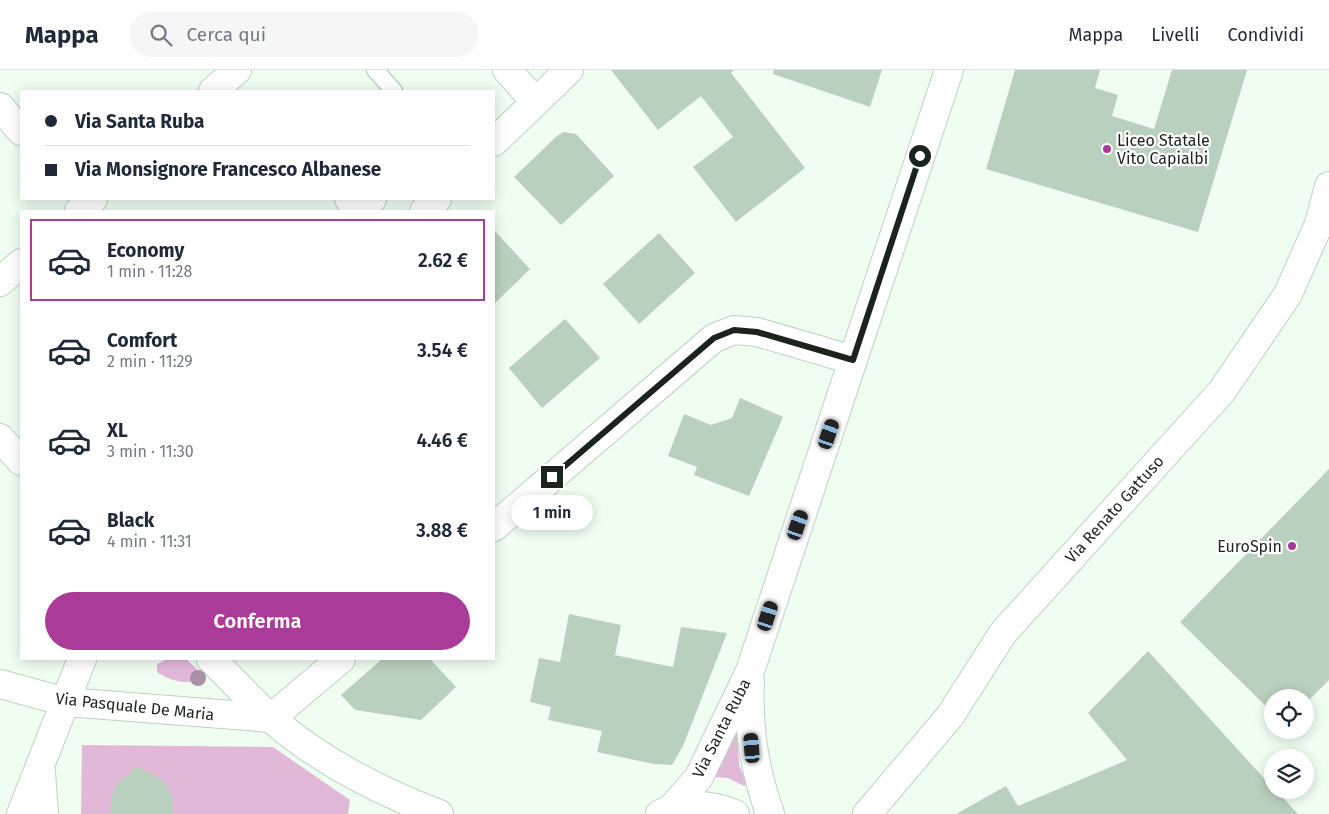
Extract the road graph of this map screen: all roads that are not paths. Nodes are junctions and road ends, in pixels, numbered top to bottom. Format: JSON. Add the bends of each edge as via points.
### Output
{"nodes":[{"id":1,"x":375,"y":70,"type":"edge"},
{"id":2,"x":508,"y":70,"type":"edge"},
{"id":3,"x":569,"y":70,"type":"edge"},
{"id":4,"x":949,"y":70,"type":"edge"},
{"id":5,"x":393,"y":90,"type":"edge"},
{"id":6,"x":535,"y":101,"type":"junction"},
{"id":7,"x":0,"y":107,"type":"edge"},
{"id":8,"x":20,"y":129,"type":"edge"},
{"id":9,"x":495,"y":141,"type":"edge"},
{"id":10,"x":1329,"y":186,"type":"edge"},
{"id":11,"x":350,"y":200,"type":"edge"},
{"id":12,"x":371,"y":200,"type":"edge"},
{"id":13,"x":436,"y":200,"type":"edge"},
{"id":14,"x":360,"y":210,"type":"edge"},
{"id":15,"x":360,"y":210,"type":"edge"},
{"id":16,"x":425,"y":210,"type":"edge"},
{"id":17,"x":20,"y":264,"type":"edge"},
{"id":18,"x":0,"y":282,"type":"edge"},
{"id":19,"x":853,"y":360,"type":"junction"},
{"id":20,"x":0,"y":438,"type":"edge"},
{"id":21,"x":20,"y":460,"type":"edge"},
{"id":22,"x":495,"y":526,"type":"edge"},
{"id":23,"x":82,"y":660,"type":"edge"},
{"id":24,"x":212,"y":660,"type":"edge"},
{"id":25,"x":340,"y":660,"type":"edge"},
{"id":26,"x":750,"y":671,"type":"junction"},
{"id":27,"x":0,"y":684,"type":"edge"},
{"id":28,"x":66,"y":702,"type":"junction"},
{"id":29,"x":271,"y":718,"type":"junction"},
{"id":30,"x":41,"y":765,"type":"junction"},
{"id":31,"x":666,"y":811,"type":"edge"},
{"id":32,"x":21,"y":814,"type":"edge"},
{"id":33,"x":44,"y":814,"type":"edge"},
{"id":34,"x":439,"y":814,"type":"edge"},
{"id":35,"x":735,"y":814,"type":"edge"},
{"id":36,"x":770,"y":814,"type":"edge"},
{"id":37,"x":867,"y":814,"type":"edge"}],
"edges":[{"from":1,"to":5,"type":"lane"},
{"from":2,"to":6,"type":"street"},
{"from":3,"to":6,"type":"street"},
{"from":4,"to":19,"type":"street","name":"Via Santa Ruba"},
{"from":6,"to":9,"type":"street"},
{"from":7,"to":8,"type":"street"},
{"from":10,"to":37,"type":"street","name":"Via Renato Gattuso","via":[[1319,224],[1288,294],[1222,390],[1003,633],[950,716]]},
{"from":11,"to":14,"type":"street"},
{"from":12,"to":15,"type":"street"},
{"from":13,"to":16,"type":"street"},
{"from":17,"to":18,"type":"street"},
{"from":19,"to":22,"type":"street","via":[[757,332],[734,330],[714,338]]},
{"from":19,"to":26,"type":"street","name":"Via Santa Ruba"},
{"from":20,"to":21,"type":"street"},
{"from":23,"to":28,"type":"street"},
{"from":24,"to":29,"type":"street"},
{"from":25,"to":29,"type":"street"},
{"from":26,"to":31,"type":"street","name":"Via Santa Ruba","via":[[699,777]]},
{"from":26,"to":36,"type":"street","name":"Via Santa Ruba","via":[[752,748]]},
{"from":27,"to":28,"type":"street","name":"Via Pasquale De Maria"},
{"from":28,"to":29,"type":"street","name":"Via Pasquale De Maria"},
{"from":28,"to":30,"type":"street"},
{"from":29,"to":34,"type":"street","via":[[351,774]]},
{"from":30,"to":32,"type":"street"},
{"from":30,"to":33,"type":"street"},
{"from":31,"to":35,"type":"street","via":[[698,806]]}]}
